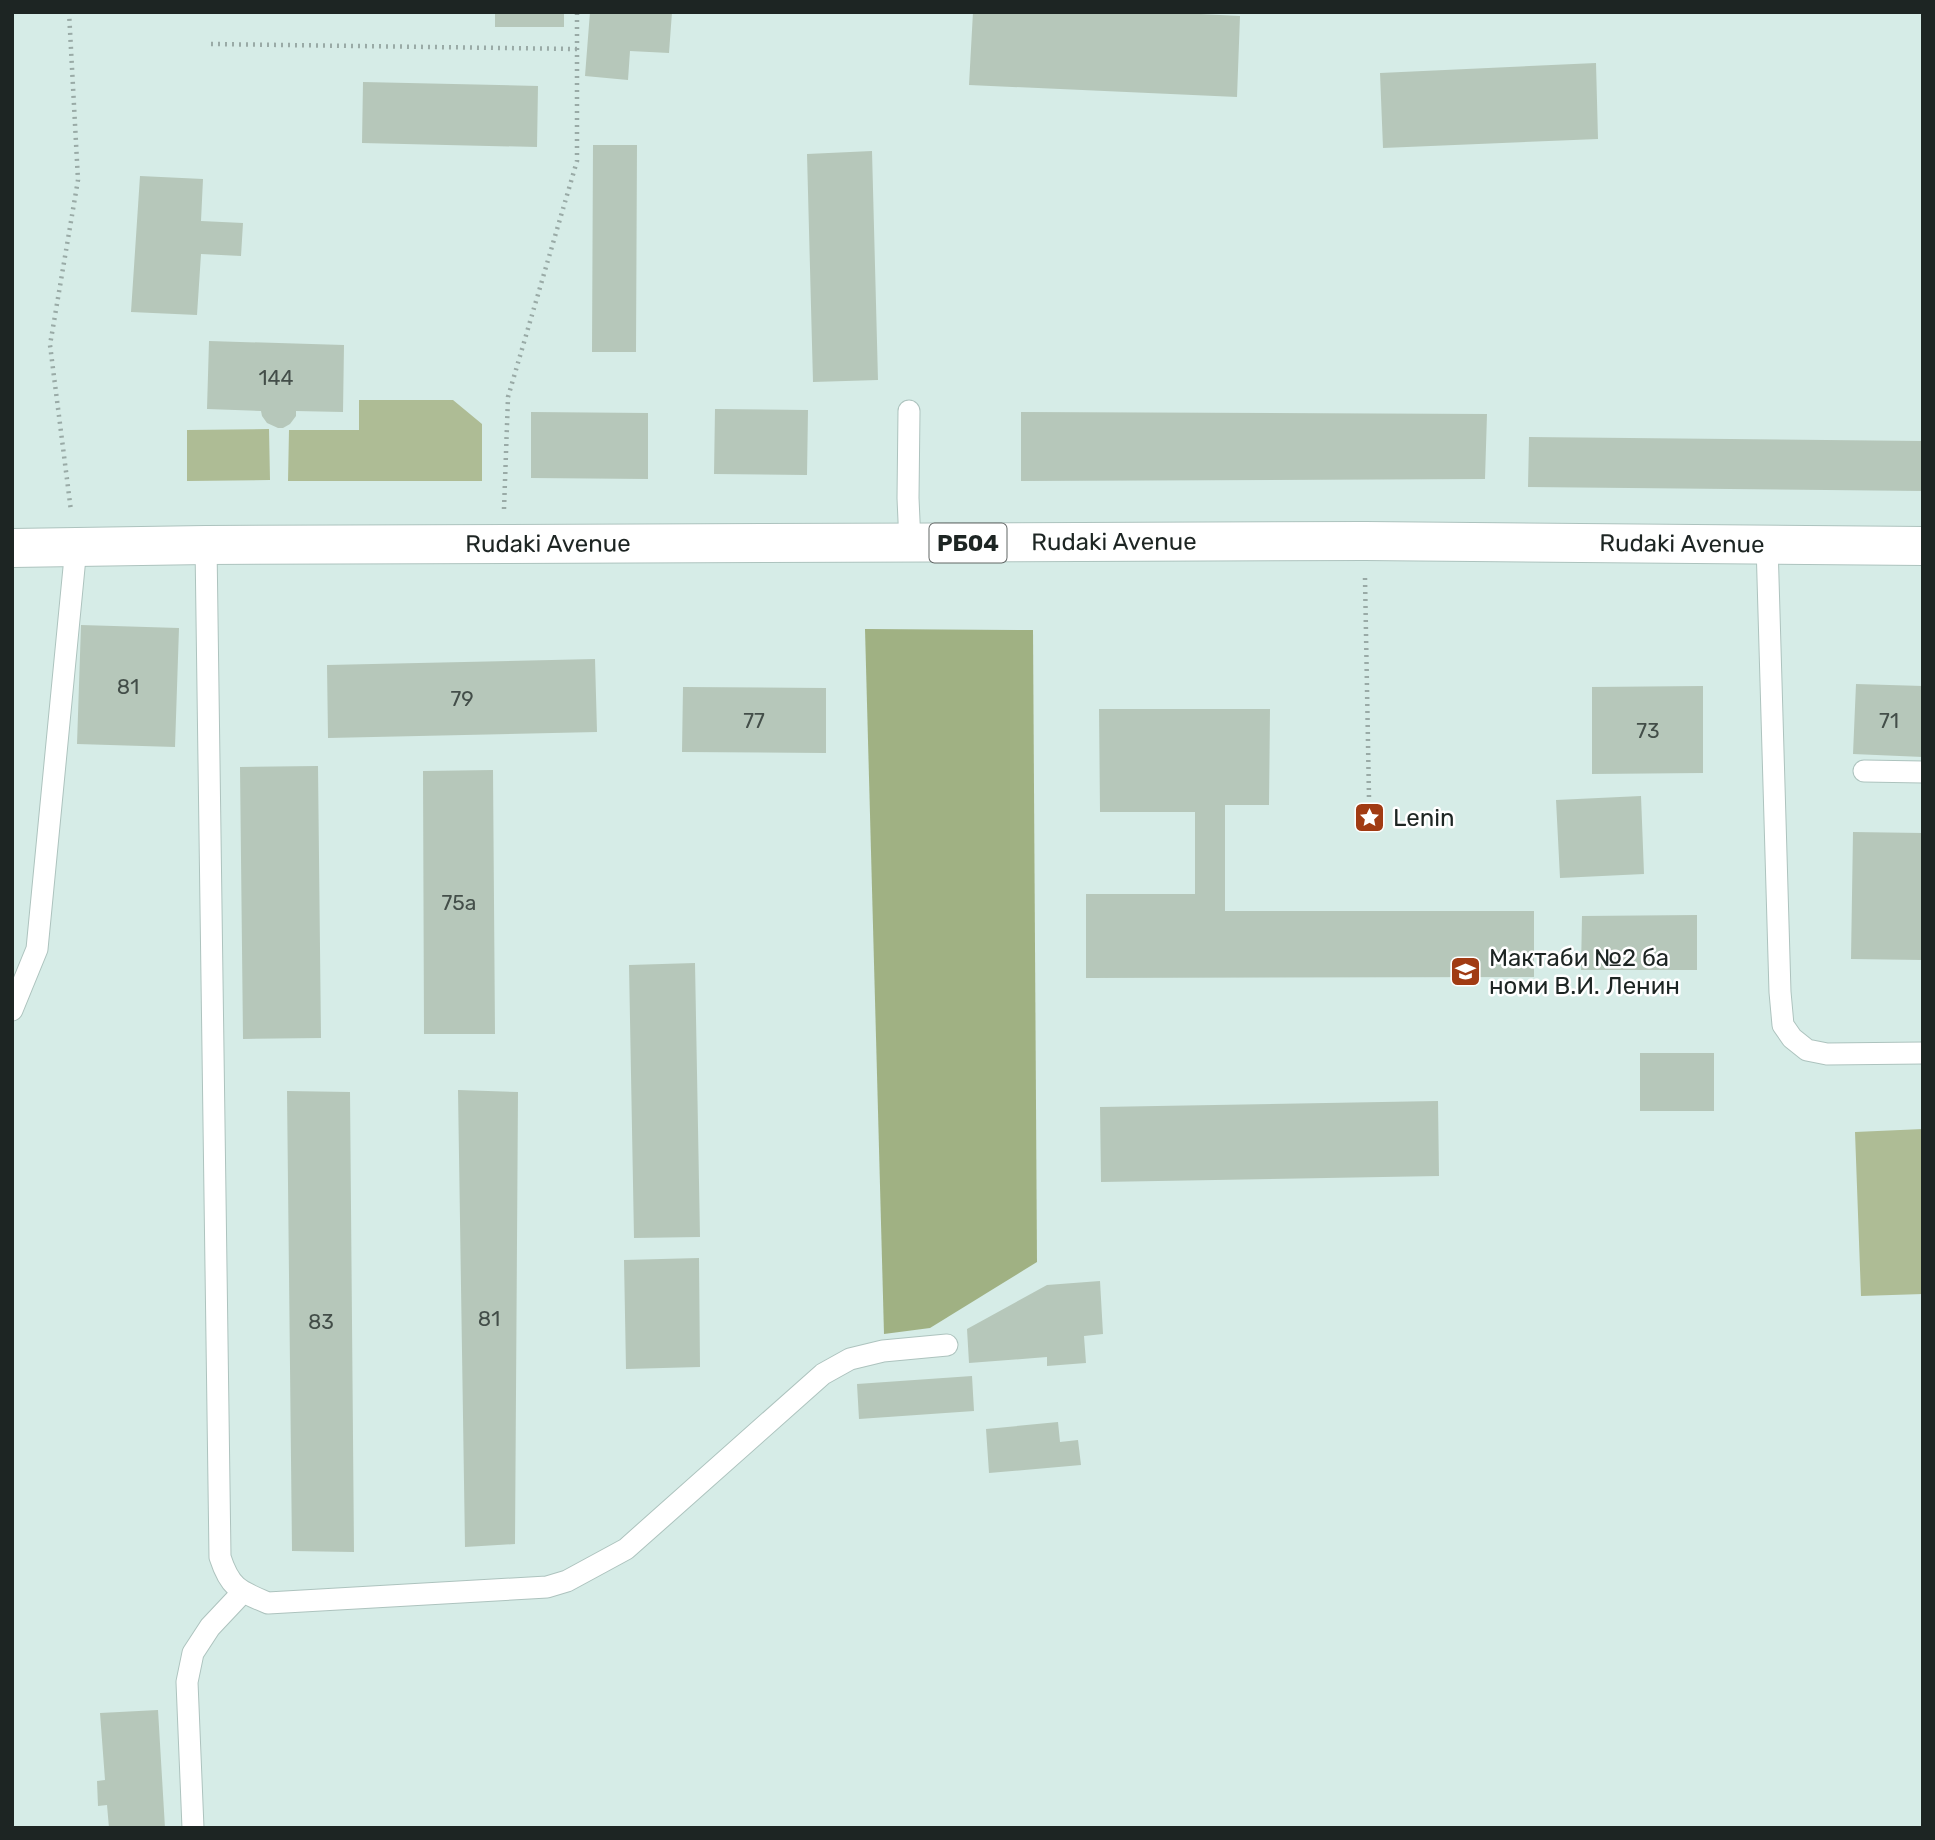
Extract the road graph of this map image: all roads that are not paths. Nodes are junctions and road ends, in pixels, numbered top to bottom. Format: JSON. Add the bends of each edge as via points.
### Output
{"nodes":[{"id":1,"x":909,"y":411,"type":"dead end"},
{"id":2,"x":910,"y":543,"type":"junction"},
{"id":3,"x":1767,"y":544,"type":"junction"},
{"id":4,"x":206,"y":545,"type":"junction"},
{"id":5,"x":1923,"y":546,"type":"edge"},
{"id":6,"x":76,"y":547,"type":"junction"},
{"id":7,"x":12,"y":548,"type":"edge"},
{"id":8,"x":1864,"y":771,"type":"dead end"},
{"id":9,"x":1923,"y":772,"type":"edge"},
{"id":10,"x":12,"y":1010,"type":"edge"},
{"id":11,"x":1923,"y":1053,"type":"edge"},
{"id":12,"x":947,"y":1345,"type":"dead end"},
{"id":13,"x":242,"y":1592,"type":"junction"},
{"id":14,"x":193,"y":1828,"type":"edge"}],
"edges":[{"from":1,"to":2,"type":"lane"},
{"from":2,"to":3,"type":"main road","name":"Rudaki Avenue","number":"РБ04"},
{"from":2,"to":4,"type":"main road","name":"Rudaki Avenue","number":"РБ04"},
{"from":3,"to":5,"type":"main road","name":"Rudaki Avenue","number":"РБ04"},
{"from":3,"to":11,"type":"lane","via":[[1783,1025],[1807,1050]]},
{"from":4,"to":6,"type":"main road","name":"Rudaki Avenue","number":"РБ04"},
{"from":4,"to":13,"type":"lane","via":[[220,1557],[226,1576]]},
{"from":6,"to":7,"type":"main road","name":"Rudaki Avenue","number":"РБ04"},
{"from":6,"to":10,"type":"lane","via":[[37,949]]},
{"from":8,"to":9,"type":"lane"},
{"from":12,"to":13,"type":"lane","via":[[883,1351],[850,1359],[823,1374],[626,1549],[567,1581],[547,1587],[268,1603]]},
{"from":13,"to":14,"type":"lane","via":[[193,1653],[187,1682]]}]}
